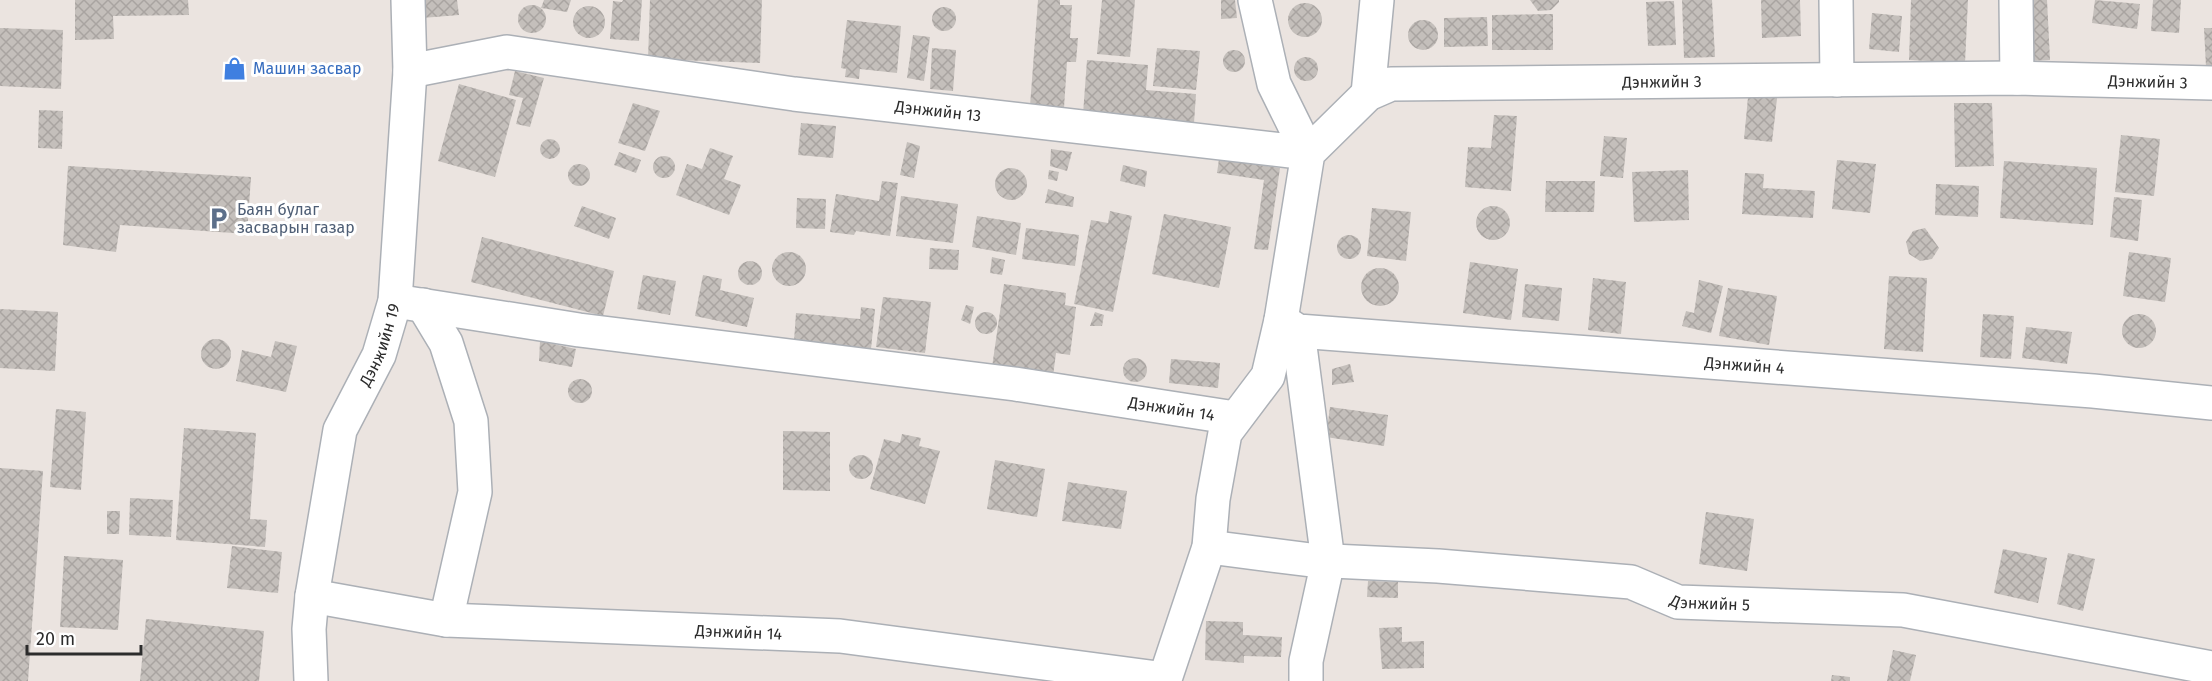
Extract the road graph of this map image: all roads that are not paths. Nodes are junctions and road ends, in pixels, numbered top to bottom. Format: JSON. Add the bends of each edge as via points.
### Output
{"nodes":[{"id":1,"x":408,"y":0,"type":"edge"},
{"id":2,"x":1255,"y":0,"type":"edge"},
{"id":3,"x":1377,"y":0,"type":"edge"},
{"id":4,"x":1836,"y":0,"type":"edge"},
{"id":5,"x":2016,"y":0,"type":"edge"},
{"id":6,"x":410,"y":71,"type":"junction"},
{"id":7,"x":2017,"y":78,"type":"junction"},
{"id":8,"x":1837,"y":80,"type":"junction"},
{"id":9,"x":2212,"y":83,"type":"edge"},
{"id":10,"x":1368,"y":94,"type":"junction"},
{"id":11,"x":1308,"y":153,"type":"junction"},
{"id":12,"x":409,"y":303,"type":"junction"},
{"id":13,"x":1289,"y":326,"type":"junction"},
{"id":14,"x":2212,"y":403,"type":"edge"},
{"id":15,"x":1235,"y":418,"type":"junction"},
{"id":16,"x":1209,"y":547,"type":"junction"},
{"id":17,"x":1328,"y":561,"type":"junction"},
{"id":18,"x":312,"y":596,"type":"junction"},
{"id":19,"x":446,"y":621,"type":"junction"},
{"id":20,"x":2212,"y":668,"type":"edge"},
{"id":21,"x":311,"y":681,"type":"edge"},
{"id":22,"x":1306,"y":681,"type":"edge"}],
"edges":[{"from":1,"to":6,"type":"street","name":"Дэнжийн 19"},
{"from":2,"to":11,"type":"street","via":[[1274,84]]},
{"from":3,"to":10,"type":"street"},
{"from":4,"to":8,"type":"street"},
{"from":5,"to":7,"type":"street"},
{"from":6,"to":11,"type":"street","name":"Дэнжийн 13","via":[[507,52],[794,94]]},
{"from":6,"to":12,"type":"street","name":"Дэнжийн 19"},
{"from":7,"to":8,"type":"street","name":"Дэнжийн 3"},
{"from":7,"to":9,"type":"street","name":"Дэнжийн 3"},
{"from":8,"to":10,"type":"street","name":"Дэнжийн 3","via":[[1391,84]]},
{"from":10,"to":11,"type":"street","name":"Дэнжийн 3"},
{"from":11,"to":13,"type":"street"},
{"from":12,"to":15,"type":"street","name":"Дэнжийн 14","via":[[579,330],[1015,384]]},
{"from":12,"to":18,"type":"street","name":"Дэнжийн 19","via":[[340,430]]},
{"from":12,"to":19,"type":"street","via":[[446,343],[471,421],[475,492]]},
{"from":13,"to":14,"type":"street","name":"Дэнжийн 4"},
{"from":13,"to":15,"type":"street","via":[[1268,376]]},
{"from":13,"to":17,"type":"street"},
{"from":15,"to":16,"type":"street","via":[[1225,433]]},
{"from":16,"to":17,"type":"street","name":"Дэнжийн 5"},
{"from":16,"to":19,"type":"street","name":"Дэнжийн 14","via":[[1165,679],[840,636]]},
{"from":17,"to":20,"type":"street","name":"Дэнжийн 5","via":[[1631,582],[1678,602],[1903,610]]},
{"from":17,"to":22,"type":"street","via":[[1306,661]]},
{"from":18,"to":19,"type":"street","name":"Дэнжийн 14"},
{"from":18,"to":21,"type":"street","name":"Дэнжийн 19"}]}
